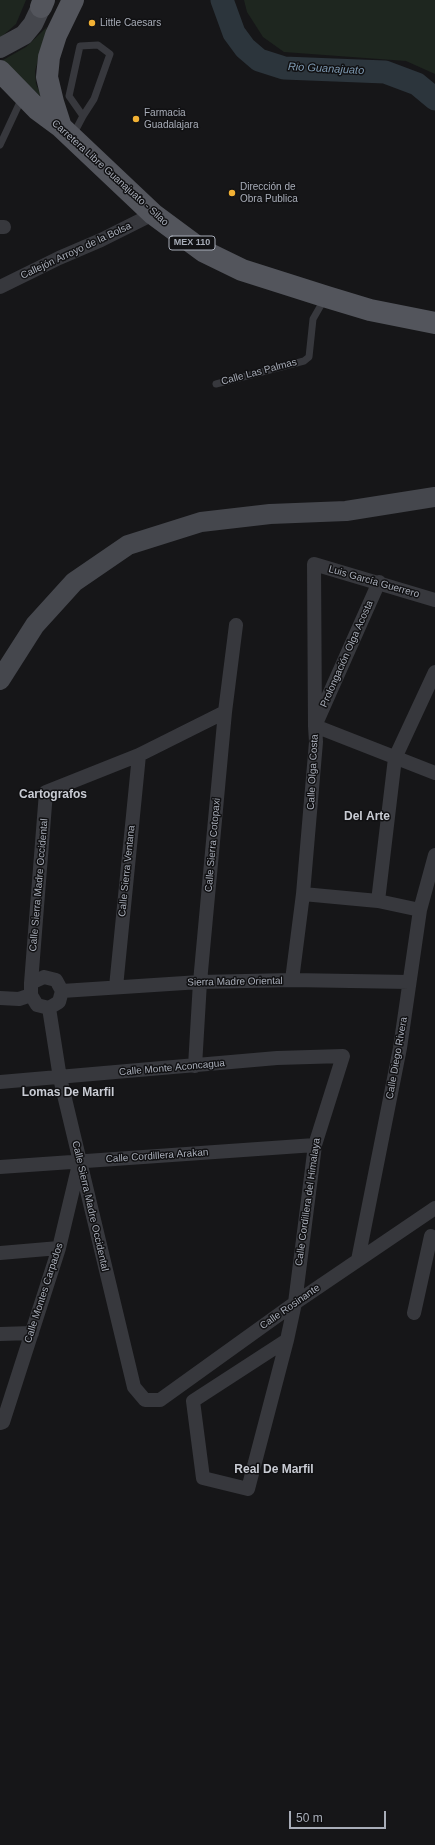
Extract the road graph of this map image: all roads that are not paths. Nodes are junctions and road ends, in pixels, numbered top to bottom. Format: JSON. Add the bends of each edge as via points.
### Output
{"nodes":[{"id":1,"x":73,"y":0,"type":"edge"},
{"id":2,"x":42,"y":2,"type":"edge"},
{"id":3,"x":0,"y":48,"type":"edge"},
{"id":4,"x":0,"y":71,"type":"edge"},
{"id":5,"x":0,"y":86,"type":"edge"},
{"id":6,"x":30,"y":105,"type":"junction"},
{"id":7,"x":83,"y":116,"type":"junction"},
{"id":8,"x":67,"y":132,"type":"junction"},
{"id":9,"x":0,"y":145,"type":"edge"},
{"id":10,"x":153,"y":214,"type":"junction"},
{"id":11,"x":0,"y":287,"type":"edge"},
{"id":12,"x":327,"y":297,"type":"junction"},
{"id":13,"x":435,"y":323,"type":"edge"},
{"id":14,"x":216,"y":384,"type":"dead end"},
{"id":15,"x":435,"y":497,"type":"edge"},
{"id":16,"x":314,"y":564,"type":"joint"},
{"id":17,"x":379,"y":582,"type":"junction"},
{"id":18,"x":435,"y":600,"type":"edge"},
{"id":19,"x":236,"y":625,"type":"dead end"},
{"id":20,"x":435,"y":672,"type":"edge"},
{"id":21,"x":0,"y":680,"type":"edge"},
{"id":22,"x":225,"y":712,"type":"junction"},
{"id":23,"x":315,"y":726,"type":"junction"},
{"id":24,"x":139,"y":755,"type":"junction"},
{"id":25,"x":395,"y":758,"type":"junction"},
{"id":26,"x":435,"y":774,"type":"edge"},
{"id":27,"x":435,"y":855,"type":"edge"},
{"id":28,"x":303,"y":894,"type":"junction"},
{"id":29,"x":378,"y":901,"type":"junction"},
{"id":30,"x":420,"y":910,"type":"junction"},
{"id":31,"x":292,"y":980,"type":"junction"},
{"id":32,"x":200,"y":982,"type":"junction"},
{"id":33,"x":409,"y":982,"type":"junction"},
{"id":34,"x":116,"y":987,"type":"junction"},
{"id":35,"x":31,"y":989,"type":"junction"},
{"id":36,"x":62,"y":991,"type":"junction"},
{"id":37,"x":0,"y":998,"type":"edge"},
{"id":38,"x":49,"y":1008,"type":"junction"},
{"id":39,"x":343,"y":1056,"type":"joint"},
{"id":40,"x":195,"y":1066,"type":"junction"},
{"id":41,"x":60,"y":1078,"type":"junction"},
{"id":42,"x":0,"y":1082,"type":"edge"},
{"id":43,"x":315,"y":1145,"type":"junction"},
{"id":44,"x":80,"y":1162,"type":"junction"},
{"id":45,"x":0,"y":1167,"type":"edge"},
{"id":46,"x":433,"y":1210,"type":"edge"},
{"id":47,"x":433,"y":1238,"type":"edge"},
{"id":48,"x":59,"y":1248,"type":"junction"},
{"id":49,"x":0,"y":1253,"type":"edge"},
{"id":50,"x":358,"y":1260,"type":"junction"},
{"id":51,"x":294,"y":1303,"type":"junction"},
{"id":52,"x":414,"y":1313,"type":"dead end"},
{"id":53,"x":32,"y":1333,"type":"junction"},
{"id":54,"x":0,"y":1334,"type":"edge"},
{"id":55,"x":286,"y":1340,"type":"junction"},
{"id":56,"x":145,"y":1400,"type":"joint"},
{"id":57,"x":1,"y":1423,"type":"edge"}],
"edges":[{"from":1,"to":8,"type":"main road","via":[[56,35],[49,57],[47,77],[53,102]]},
{"from":2,"to":3,"type":"street","via":[[33,24],[24,35]]},
{"from":4,"to":6,"type":"main road","name":"Carretera Libre Guanajuato - Silao","number":"MEX 110"},
{"from":5,"to":6,"type":"main road"},
{"from":6,"to":8,"type":"main road","name":"Carretera Libre Guanajuato - Silao","number":"MEX 110"},
{"from":6,"to":9,"type":"lane"},
{"from":7,"to":7,"type":"lane","via":[[69,96],[80,46],[98,45],[110,54],[94,99]]},
{"from":7,"to":8,"type":"lane"},
{"from":8,"to":10,"type":"main road","name":"Carretera Libre Guanajuato - Silao","number":"MEX 110"},
{"from":10,"to":11,"type":"street","name":"Callejón Arroyo de la Bolsa"},
{"from":10,"to":12,"type":"main road","name":"Carretera Libre Guanajuato - Silao","number":"MEX 110","via":[[203,251],[242,270]]},
{"from":12,"to":13,"type":"main road","name":"Carretera Libre Guanajuato - Silao","number":"MEX 110","via":[[370,310]]},
{"from":12,"to":14,"type":"lane","name":"Calle Las Palmas","via":[[313,319],[309,357],[304,361]]},
{"from":15,"to":21,"type":"street","via":[[346,511],[270,514],[200,522],[128,545],[74,582],[35,625]]},
{"from":16,"to":17,"type":"street","name":"Luis García Guerrero"},
{"from":16,"to":23,"type":"street","name":"Calle Olga Costa"},
{"from":17,"to":18,"type":"street","name":"Luis García Guerrero"},
{"from":17,"to":23,"type":"street","name":"Prolongación Olga Acosta"},
{"from":19,"to":22,"type":"street","name":"Calle Sierra Cotopaxi"},
{"from":20,"to":25,"type":"street"},
{"from":22,"to":24,"type":"street","name":"Calle Sierra Madre Occidental"},
{"from":22,"to":32,"type":"street","name":"Calle Sierra Cotopaxi"},
{"from":23,"to":25,"type":"street"},
{"from":23,"to":28,"type":"street","name":"Calle Olga Costa","via":[[316,742]]},
{"from":24,"to":34,"type":"street","name":"Calle Sierra Ventana"},
{"from":24,"to":35,"type":"street","name":"Calle Sierra Madre Occidental","via":[[46,792]]},
{"from":25,"to":26,"type":"street"},
{"from":25,"to":29,"type":"street"},
{"from":27,"to":30,"type":"street","name":"Calle Diego Rivera"},
{"from":28,"to":29,"type":"street"},
{"from":28,"to":31,"type":"street","name":"Calle Olga Costa"},
{"from":29,"to":30,"type":"street"},
{"from":30,"to":33,"type":"street","name":"Calle Diego Rivera"},
{"from":31,"to":32,"type":"street","name":"Sierra Madre Oriental"},
{"from":31,"to":33,"type":"street","name":"Sierra Madre Oriental"},
{"from":32,"to":34,"type":"street","name":"Sierra Madre Oriental"},
{"from":32,"to":40,"type":"street","name":"Calle Sierra Cotopaxi"},
{"from":33,"to":50,"type":"street","name":"Calle Diego Rivera","via":[[400,1048]]},
{"from":34,"to":36,"type":"street","name":"Sierra Madre Oriental"},
{"from":35,"to":36,"type":"street","via":[[44,977],[56,980]]},
{"from":35,"to":37,"type":"street","via":[[19,999]]},
{"from":35,"to":38,"type":"street","via":[[37,1005]]},
{"from":36,"to":38,"type":"street","via":[[59,1002]]},
{"from":38,"to":41,"type":"street","name":"Calle Sierra Madre Occidental"},
{"from":39,"to":40,"type":"street","name":"Calle Monte Aconcagua","via":[[277,1058]]},
{"from":39,"to":43,"type":"street","name":"Calle Cordillera del Himalaya"},
{"from":40,"to":41,"type":"street","name":"Calle Monte Aconcagua"},
{"from":41,"to":42,"type":"street","name":"Calle Monte Aconcagua"},
{"from":41,"to":44,"type":"street","name":"Calle Sierra Madre Occidental"},
{"from":43,"to":44,"type":"street","name":"Calle Cordillera Arakan"},
{"from":43,"to":51,"type":"street","name":"Calle Cordillera del Himalaya"},
{"from":44,"to":45,"type":"street","name":"Calle Cordillera Arakan"},
{"from":44,"to":48,"type":"street","name":"Calle Montes Carpados"},
{"from":44,"to":56,"type":"street","name":"Calle Sierra Madre Occidental","via":[[134,1387]]},
{"from":46,"to":47,"type":"street","via":[[427,1225]]},
{"from":46,"to":50,"type":"street","name":"Calle Rosinante"},
{"from":47,"to":52,"type":"street"},
{"from":48,"to":49,"type":"street"},
{"from":48,"to":53,"type":"street","name":"Calle Montes Carpados"},
{"from":50,"to":51,"type":"street","name":"Calle Rosinante"},
{"from":51,"to":55,"type":"street","name":"Calle Cordillera del Himalaya"},
{"from":51,"to":56,"type":"street","name":"Calle Rosinante","via":[[160,1400]]},
{"from":53,"to":54,"type":"street"},
{"from":53,"to":57,"type":"street","name":"Calle Montes Carpados"},
{"from":55,"to":55,"type":"street","name":"Calle Cordillera del Himalaya","via":[[248,1489],[203,1478],[193,1402]]}]}
